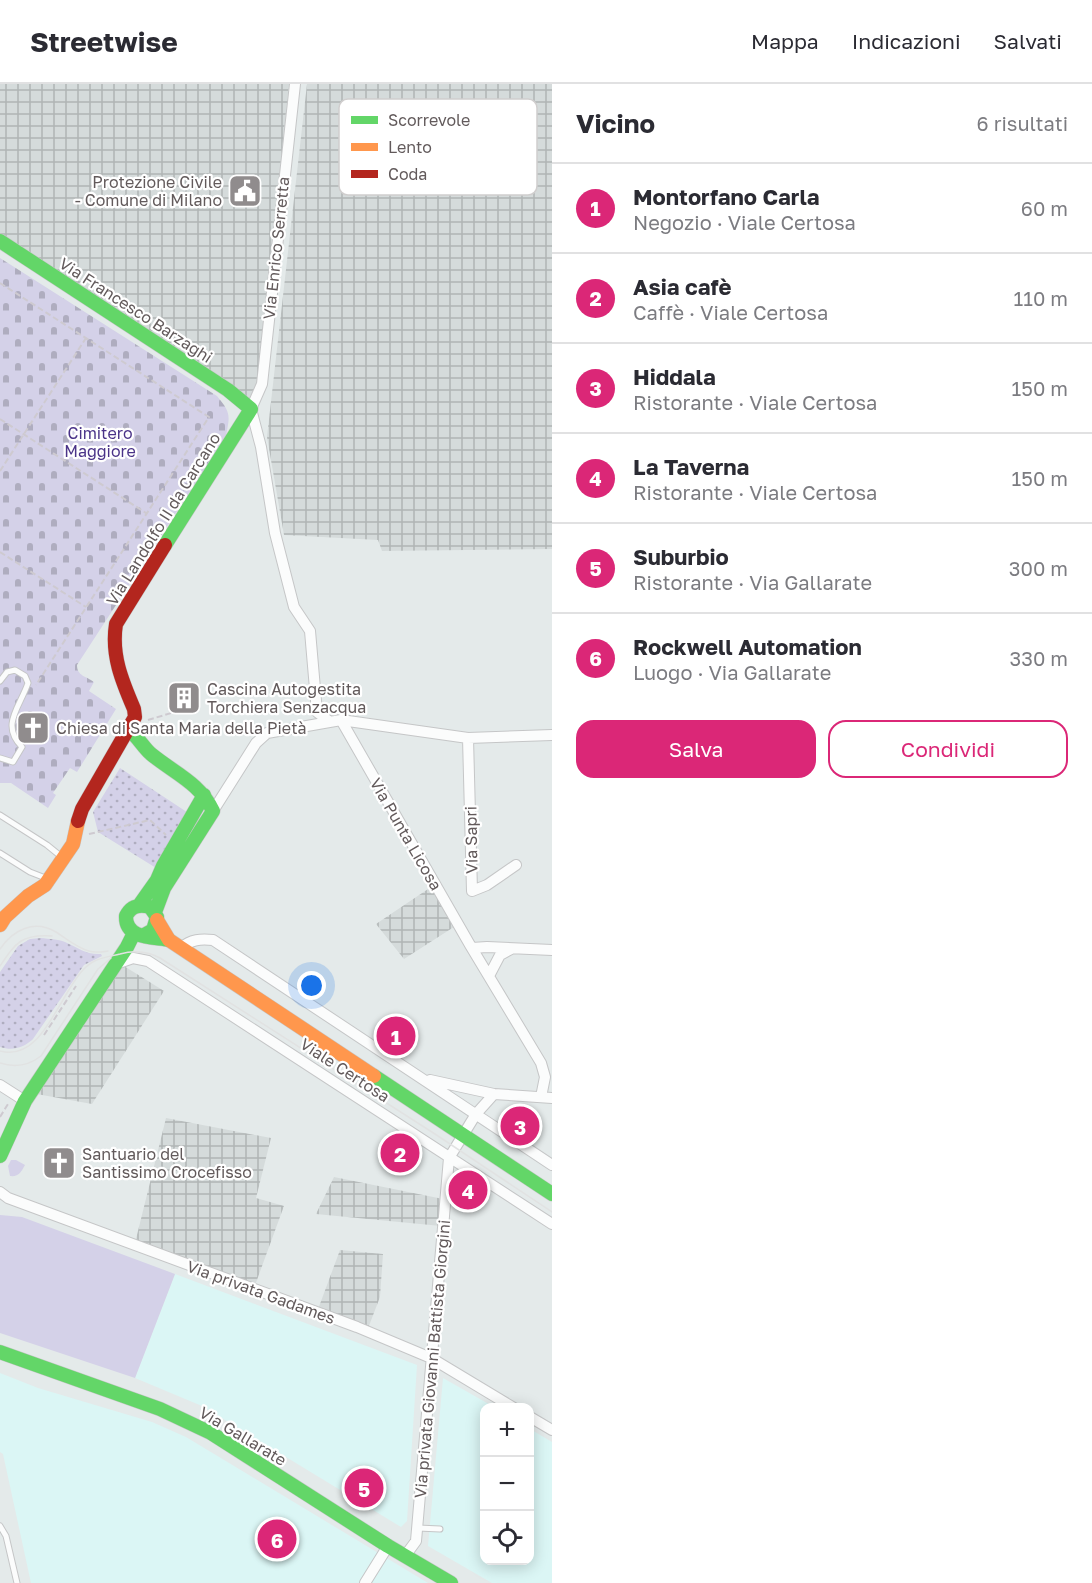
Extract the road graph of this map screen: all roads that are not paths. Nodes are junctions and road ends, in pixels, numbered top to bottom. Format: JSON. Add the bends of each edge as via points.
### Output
{"nodes":[{"id":1,"x":295,"y":84,"type":"edge"},
{"id":2,"x":0,"y":241,"type":"edge"},
{"id":3,"x":251,"y":409,"type":"junction"},
{"id":4,"x":0,"y":681,"type":"edge"},
{"id":5,"x":335,"y":721,"type":"junction"},
{"id":6,"x":132,"y":724,"type":"junction"},
{"id":7,"x":552,"y":735,"type":"edge"},
{"id":8,"x":468,"y":738,"type":"junction"},
{"id":9,"x":0,"y":758,"type":"edge"},
{"id":10,"x":204,"y":795,"type":"junction"},
{"id":11,"x":213,"y":811,"type":"junction"},
{"id":12,"x":0,"y":815,"type":"edge"},
{"id":13,"x":0,"y":853,"type":"edge"},
{"id":14,"x":64,"y":859,"type":"junction"},
{"id":15,"x":516,"y":865,"type":"dead end"},
{"id":16,"x":50,"y":880,"type":"junction"},
{"id":17,"x":140,"y":904,"type":"junction"},
{"id":18,"x":156,"y":916,"type":"junction"},
{"id":19,"x":0,"y":925,"type":"edge"},
{"id":20,"x":139,"y":934,"type":"junction"},
{"id":21,"x":175,"y":944,"type":"junction"},
{"id":22,"x":472,"y":948,"type":"junction"},
{"id":23,"x":511,"y":949,"type":"junction"},
{"id":24,"x":552,"y":950,"type":"edge"},
{"id":25,"x":116,"y":964,"type":"junction"},
{"id":26,"x":489,"y":976,"type":"junction"},
{"id":27,"x":424,"y":1078,"type":"junction"},
{"id":28,"x":0,"y":1085,"type":"edge"},
{"id":29,"x":494,"y":1094,"type":"junction"},
{"id":30,"x":546,"y":1098,"type":"edge"},
{"id":31,"x":18,"y":1100,"type":"junction"},
{"id":32,"x":476,"y":1114,"type":"junction"},
{"id":33,"x":463,"y":1134,"type":"junction"},
{"id":34,"x":0,"y":1156,"type":"edge"},
{"id":35,"x":449,"y":1158,"type":"junction"},
{"id":36,"x":552,"y":1165,"type":"edge"},
{"id":37,"x":0,"y":1192,"type":"edge"},
{"id":38,"x":552,"y":1194,"type":"edge"},
{"id":39,"x":552,"y":1224,"type":"edge"},
{"id":40,"x":0,"y":1352,"type":"edge"},
{"id":41,"x":430,"y":1359,"type":"junction"},
{"id":42,"x":507,"y":1403,"type":"edge"},
{"id":43,"x":534,"y":1419,"type":"edge"},
{"id":44,"x":552,"y":1430,"type":"edge"},
{"id":45,"x":0,"y":1526,"type":"edge"},
{"id":46,"x":418,"y":1528,"type":"junction"},
{"id":47,"x":440,"y":1529,"type":"dead end"},
{"id":48,"x":388,"y":1546,"type":"junction"},
{"id":49,"x":405,"y":1556,"type":"junction"},
{"id":50,"x":17,"y":1583,"type":"edge"},
{"id":51,"x":365,"y":1583,"type":"edge"},
{"id":52,"x":451,"y":1583,"type":"edge"}],
"edges":[{"from":1,"to":3,"type":"street","name":"Via Enrico Serretta","via":[[262,384]]},
{"from":2,"to":3,"type":"main road","name":"Via Francesco Barzaghi"},
{"from":3,"to":5,"type":"street","name":"Via Punta Licosa","via":[[294,607],[310,631],[317,712]]},
{"from":3,"to":6,"type":"main road","name":"Via Landolfo II da Carcano","via":[[116,624],[113,645],[134,709]]},
{"from":4,"to":9,"type":"lane","via":[[7,672],[15,670],[28,683],[8,723],[12,737],[22,747],[13,762]]},
{"from":5,"to":8,"type":"street"},
{"from":5,"to":11,"type":"street","via":[[261,737]]},
{"from":5,"to":22,"type":"street","name":"Via Punta Licosa"},
{"from":6,"to":10,"type":"main road","via":[[149,752]]},
{"from":6,"to":14,"type":"main road","via":[[82,809],[73,844]]},
{"from":7,"to":8,"type":"street"},
{"from":8,"to":15,"type":"street","name":"Via Sapri","via":[[472,891]]},
{"from":10,"to":11,"type":"main road"},
{"from":10,"to":17,"type":"main road","via":[[156,883]]},
{"from":11,"to":18,"type":"main road","via":[[164,888]]},
{"from":12,"to":14,"type":"lane"},
{"from":13,"to":16,"type":"lane"},
{"from":14,"to":16,"type":"main road"},
{"from":16,"to":19,"type":"main road"},
{"from":17,"to":18,"type":"main road","via":[[147,905]]},
{"from":17,"to":20,"type":"main road","via":[[127,915],[127,924]]},
{"from":18,"to":20,"type":"main road","via":[[153,930]]},
{"from":18,"to":21,"type":"main road","name":"Viale Certosa"},
{"from":20,"to":21,"type":"main road","name":"Viale Certosa"},
{"from":20,"to":25,"type":"main road"},
{"from":21,"to":27,"type":"street","name":"Viale Certosa","via":[[213,940]]},
{"from":21,"to":33,"type":"main road","name":"Viale Certosa"},
{"from":22,"to":23,"type":"street"},
{"from":22,"to":26,"type":"street","name":"Via Punta Licosa"},
{"from":23,"to":24,"type":"street"},
{"from":23,"to":26,"type":"street","via":[[500,955]]},
{"from":25,"to":31,"type":"main road"},
{"from":25,"to":35,"type":"street","name":"Viale Certosa","via":[[133,958],[148,961]]},
{"from":26,"to":30,"type":"street","name":"Via Punta Licosa","via":[[541,1063]]},
{"from":27,"to":29,"type":"street","name":"Viale Certosa"},
{"from":27,"to":32,"type":"street","name":"Viale Certosa"},
{"from":28,"to":31,"type":"street"},
{"from":29,"to":30,"type":"street","name":"Viale Certosa"},
{"from":29,"to":32,"type":"street"},
{"from":31,"to":34,"type":"main road"},
{"from":32,"to":33,"type":"street"},
{"from":32,"to":36,"type":"street","name":"Viale Certosa"},
{"from":33,"to":35,"type":"street"},
{"from":33,"to":38,"type":"main road","name":"Viale Certosa"},
{"from":35,"to":39,"type":"street","name":"Viale Certosa"},
{"from":35,"to":41,"type":"street","name":"Via privata Giovanni Battista Giorgini"},
{"from":37,"to":41,"type":"street","name":"Via privata Gadames","via":[[357,1327]]},
{"from":40,"to":48,"type":"main road","name":"Via Gallarate","via":[[160,1409],[211,1433]]},
{"from":41,"to":42,"type":"street","name":"Via privata Gadames"},
{"from":41,"to":46,"type":"street","name":"Via privata Giovanni Battista Giorgini"},
{"from":43,"to":44,"type":"street"},
{"from":45,"to":50,"type":"lane"},
{"from":46,"to":47,"type":"lane"},
{"from":46,"to":49,"type":"street","name":"Via privata Giovanni Battista Giorgini","via":[[416,1541]]},
{"from":48,"to":49,"type":"main road","name":"Via Gallarate"},
{"from":48,"to":51,"type":"street"},
{"from":49,"to":52,"type":"main road","name":"Via Gallarate"}]}
